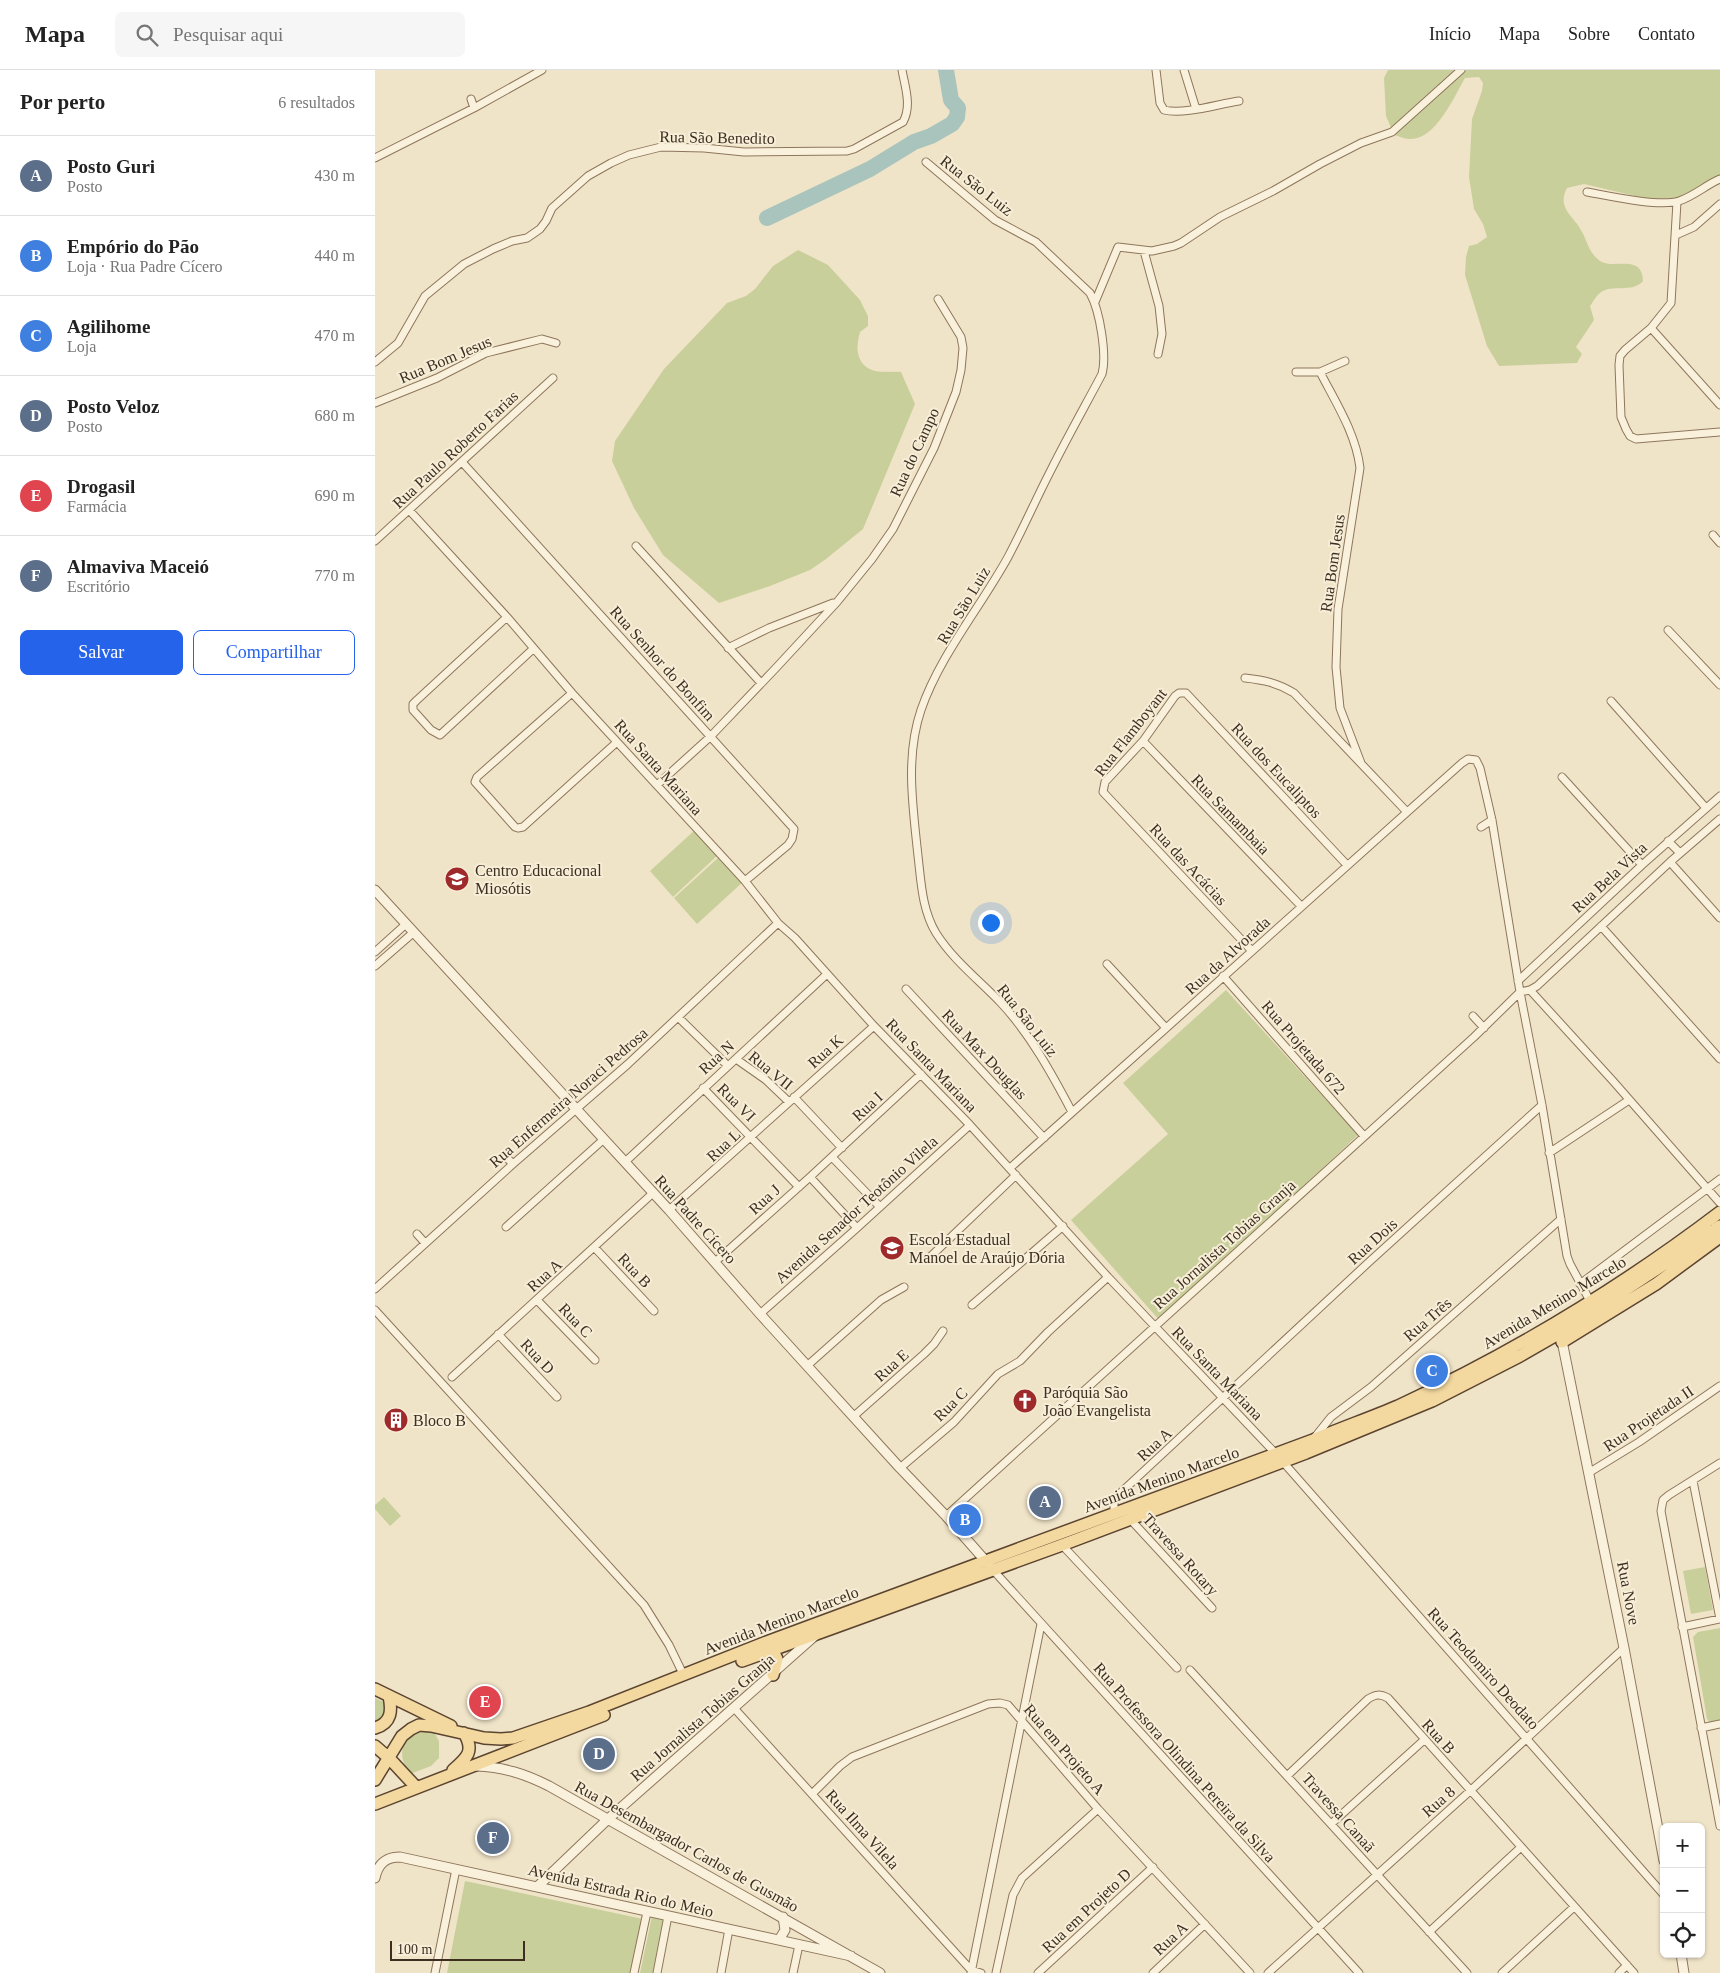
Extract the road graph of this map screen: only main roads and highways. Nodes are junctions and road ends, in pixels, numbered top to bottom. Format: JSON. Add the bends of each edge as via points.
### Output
{"nodes":[{"id":1,"x":1720,"y":1212,"type":"edge"},
{"id":2,"x":1720,"y":1226,"type":"edge"},
{"id":3,"x":1720,"y":1237,"type":"edge"},
{"id":4,"x":1646,"y":1290,"type":"junction"},
{"id":5,"x":1624,"y":1291,"type":"junction"},
{"id":6,"x":1561,"y":1338,"type":"junction"},
{"id":7,"x":1279,"y":1458,"type":"junction"},
{"id":8,"x":989,"y":1565,"type":"junction"},
{"id":9,"x":771,"y":1645,"type":"junction"},
{"id":10,"x":773,"y":1674,"type":"road end"},
{"id":11,"x":375,"y":1689,"type":"edge"},
{"id":12,"x":389,"y":1696,"type":"junction"},
{"id":13,"x":375,"y":1728,"type":"edge"},
{"id":14,"x":464,"y":1733,"type":"junction"},
{"id":15,"x":375,"y":1746,"type":"edge"},
{"id":16,"x":389,"y":1758,"type":"junction"},
{"id":17,"x":448,"y":1774,"type":"junction"},
{"id":18,"x":375,"y":1780,"type":"edge"},
{"id":19,"x":416,"y":1787,"type":"junction"},
{"id":20,"x":375,"y":1804,"type":"edge"}],
"edges":[{"from":1,"to":7,"type":"main road","name":"Avenida Menino Marcelo","via":[[1683,1240],[1530,1339],[1397,1406],[1313,1440]]},
{"from":2,"to":5,"type":"main road","name":"Avenida Menino Marcelo"},
{"from":3,"to":4,"type":"main road"},
{"from":4,"to":5,"type":"main road"},
{"from":4,"to":6,"type":"main road"},
{"from":5,"to":6,"type":"main road","name":"Avenida Menino Marcelo"},
{"from":6,"to":7,"type":"main road","name":"Avenida Menino Marcelo","via":[[1372,1427]]},
{"from":7,"to":8,"type":"main road","name":"Avenida Menino Marcelo","via":[[1114,1515]]},
{"from":7,"to":8,"type":"main road","name":"Avenida Menino Marcelo","via":[[1130,1519],[1062,1544]]},
{"from":8,"to":9,"type":"main road","name":"Avenida Menino Marcelo"},
{"from":8,"to":9,"type":"main road","name":"Avenida Menino Marcelo","via":[[821,1631]]},
{"from":9,"to":10,"type":"main road","via":[[777,1659]]},
{"from":9,"to":14,"type":"main road","name":"Avenida Menino Marcelo","via":[[513,1738],[484,1738]]},
{"from":9,"to":17,"type":"main road","name":"Avenida Menino Marcelo"},
{"from":11,"to":12,"type":"main road"},
{"from":12,"to":13,"type":"main road","via":[[390,1716],[385,1724]]},
{"from":12,"to":14,"type":"main road"},
{"from":14,"to":16,"type":"main road","name":"Avenida Menino Marcelo","via":[[419,1725],[402,1736]]},
{"from":14,"to":17,"type":"main road","via":[[469,1751]]},
{"from":15,"to":16,"type":"main road"},
{"from":16,"to":18,"type":"main road","name":"Avenida Menino Marcelo"},
{"from":16,"to":19,"type":"main road"},
{"from":17,"to":19,"type":"main road","name":"Avenida Menino Marcelo"},
{"from":19,"to":20,"type":"main road","name":"Avenida Menino Marcelo"}]}
